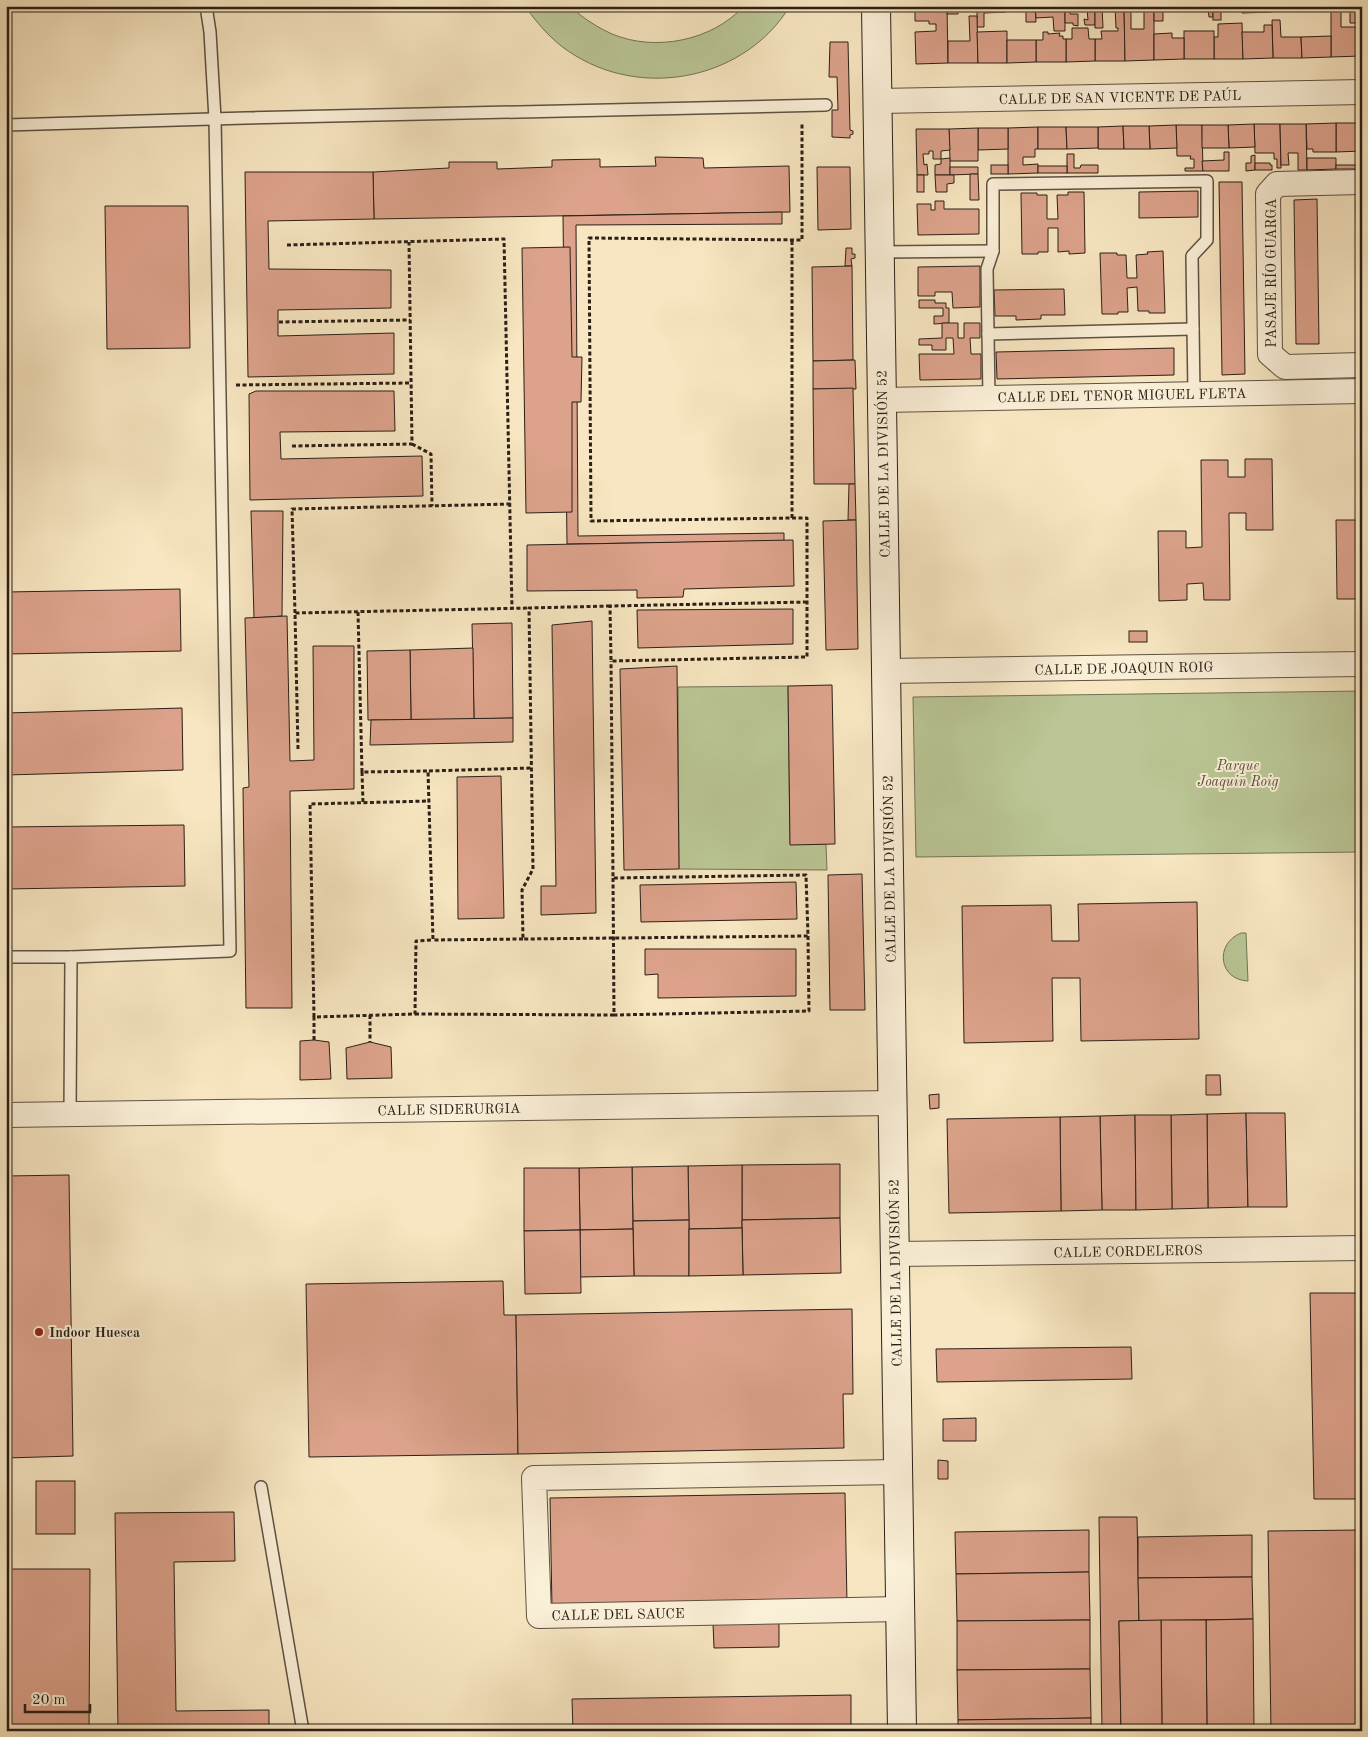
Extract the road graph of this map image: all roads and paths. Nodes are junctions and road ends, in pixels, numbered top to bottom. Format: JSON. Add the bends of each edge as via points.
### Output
{"nodes":[{"id":1,"x":206,"y":6,"type":"edge"},
{"id":2,"x":876,"y":6,"type":"edge"},
{"id":3,"x":1362,"y":92,"type":"edge"},
{"id":4,"x":878,"y":101,"type":"junction"},
{"id":5,"x":826,"y":105,"type":"dead end"},
{"id":6,"x":802,"y":107,"type":"junction"},
{"id":7,"x":215,"y":119,"type":"junction"},
{"id":8,"x":6,"y":125,"type":"edge"},
{"id":9,"x":1362,"y":182,"type":"edge"},
{"id":10,"x":792,"y":241,"type":"junction"},
{"id":11,"x":409,"y":242,"type":"junction"},
{"id":12,"x":287,"y":245,"type":"dead end"},
{"id":13,"x":993,"y":251,"type":"junction"},
{"id":14,"x":880,"y":252,"type":"junction"},
{"id":15,"x":410,"y":320,"type":"junction"},
{"id":16,"x":280,"y":322,"type":"dead end"},
{"id":17,"x":1193,"y":329,"type":"junction"},
{"id":18,"x":988,"y":334,"type":"junction"},
{"id":19,"x":1362,"y":365,"type":"edge"},
{"id":20,"x":411,"y":383,"type":"junction"},
{"id":21,"x":220,"y":385,"type":"junction"},
{"id":22,"x":1362,"y":391,"type":"edge"},
{"id":23,"x":1194,"y":394,"type":"junction"},
{"id":24,"x":989,"y":398,"type":"junction"},
{"id":25,"x":882,"y":400,"type":"junction"},
{"id":26,"x":412,"y":444,"type":"junction"},
{"id":27,"x":292,"y":446,"type":"dead end"},
{"id":28,"x":510,"y":504,"type":"junction"},
{"id":29,"x":432,"y":506,"type":"junction"},
{"id":30,"x":792,"y":518,"type":"junction"},
{"id":31,"x":807,"y":602,"type":"junction"},
{"id":32,"x":610,"y":606,"type":"junction"},
{"id":33,"x":512,"y":608,"type":"junction"},
{"id":34,"x":529,"y":608,"type":"junction"},
{"id":35,"x":358,"y":611,"type":"junction"},
{"id":36,"x":295,"y":613,"type":"junction"},
{"id":37,"x":611,"y":661,"type":"junction"},
{"id":38,"x":1362,"y":664,"type":"edge"},
{"id":39,"x":886,"y":671,"type":"junction"},
{"id":40,"x":298,"y":749,"type":"dead end"},
{"id":41,"x":531,"y":768,"type":"junction"},
{"id":42,"x":428,"y":770,"type":"junction"},
{"id":43,"x":362,"y":772,"type":"junction"},
{"id":44,"x":429,"y":801,"type":"junction"},
{"id":45,"x":363,"y":803,"type":"junction"},
{"id":46,"x":613,"y":878,"type":"junction"},
{"id":47,"x":808,"y":936,"type":"junction"},
{"id":48,"x":613,"y":938,"type":"junction"},
{"id":49,"x":523,"y":939,"type":"junction"},
{"id":50,"x":433,"y":940,"type":"junction"},
{"id":51,"x":6,"y":957,"type":"edge"},
{"id":52,"x":71,"y":957,"type":"junction"},
{"id":53,"x":415,"y":1014,"type":"junction"},
{"id":54,"x":370,"y":1015,"type":"junction"},
{"id":55,"x":614,"y":1015,"type":"junction"},
{"id":56,"x":314,"y":1017,"type":"junction"},
{"id":57,"x":314,"y":1040,"type":"dead end"},
{"id":58,"x":370,"y":1042,"type":"dead end"},
{"id":59,"x":893,"y":1103,"type":"junction"},
{"id":60,"x":70,"y":1114,"type":"junction"},
{"id":61,"x":6,"y":1115,"type":"edge"},
{"id":62,"x":1362,"y":1248,"type":"edge"},
{"id":63,"x":895,"y":1254,"type":"junction"},
{"id":64,"x":898,"y":1472,"type":"junction"},
{"id":65,"x":261,"y":1487,"type":"dead end"},
{"id":66,"x":900,"y":1609,"type":"junction"},
{"id":67,"x":303,"y":1731,"type":"edge"},
{"id":68,"x":902,"y":1731,"type":"edge"}],
"edges":[{"from":1,"to":7,"type":"lane"},
{"from":2,"to":4,"type":"main road","name":"CALLE DE LA DIVISIÓN 52"},
{"from":3,"to":4,"type":"street","name":"CALLE DE SAN VICENTE DE PAÚL"},
{"from":4,"to":14,"type":"main road","name":"CALLE DE LA DIVISIÓN 52"},
{"from":5,"to":6,"type":"lane"},
{"from":6,"to":7,"type":"lane"},
{"from":6,"to":10,"type":"path","via":[[802,240]]},
{"from":7,"to":8,"type":"lane"},
{"from":7,"to":21,"type":"lane"},
{"from":9,"to":19,"type":"street","name":"PASAJE RÍO GUARGA","via":[[1278,184],[1268,194],[1270,354],[1286,367]]},
{"from":10,"to":30,"type":"path"},
{"from":10,"to":30,"type":"path","via":[[589,238],[591,521]]},
{"from":11,"to":12,"type":"path"},
{"from":11,"to":15,"type":"path"},
{"from":11,"to":28,"type":"path","via":[[504,239]]},
{"from":13,"to":14,"type":"lane"},
{"from":13,"to":17,"type":"lane","via":[[993,184],[1207,181],[1207,240],[1192,256]]},
{"from":13,"to":18,"type":"lane","via":[[987,269]]},
{"from":14,"to":25,"type":"main road","name":"CALLE DE LA DIVISIÓN 52"},
{"from":15,"to":16,"type":"path"},
{"from":15,"to":20,"type":"path"},
{"from":17,"to":18,"type":"lane"},
{"from":17,"to":23,"type":"lane"},
{"from":18,"to":24,"type":"lane"},
{"from":20,"to":21,"type":"path"},
{"from":20,"to":26,"type":"path"},
{"from":21,"to":52,"type":"lane","via":[[230,951]]},
{"from":22,"to":23,"type":"street","name":"CALLE DEL TENOR MIGUEL FLETA"},
{"from":23,"to":24,"type":"street","name":"CALLE DEL TENOR MIGUEL FLETA"},
{"from":24,"to":25,"type":"street","name":"CALLE DEL TENOR MIGUEL FLETA"},
{"from":25,"to":39,"type":"main road","name":"CALLE DE LA DIVISIÓN 52"},
{"from":26,"to":27,"type":"path"},
{"from":26,"to":29,"type":"path","via":[[431,454]]},
{"from":28,"to":29,"type":"path"},
{"from":28,"to":33,"type":"path"},
{"from":29,"to":36,"type":"path","via":[[292,509]]},
{"from":30,"to":31,"type":"path","via":[[806,518]]},
{"from":31,"to":32,"type":"path"},
{"from":31,"to":37,"type":"path","via":[[807,657]]},
{"from":32,"to":34,"type":"path"},
{"from":32,"to":37,"type":"path"},
{"from":33,"to":34,"type":"path"},
{"from":33,"to":35,"type":"path"},
{"from":34,"to":41,"type":"path"},
{"from":35,"to":36,"type":"path"},
{"from":35,"to":43,"type":"path"},
{"from":36,"to":40,"type":"path"},
{"from":37,"to":46,"type":"path"},
{"from":38,"to":39,"type":"street","name":"CALLE DE JOAQUIN ROIG"},
{"from":39,"to":59,"type":"main road","name":"CALLE DE LA DIVISIÓN 52"},
{"from":41,"to":42,"type":"path"},
{"from":41,"to":49,"type":"path","via":[[533,869],[522,890]]},
{"from":42,"to":43,"type":"path"},
{"from":42,"to":44,"type":"path"},
{"from":43,"to":45,"type":"path"},
{"from":44,"to":45,"type":"path"},
{"from":44,"to":50,"type":"path"},
{"from":45,"to":56,"type":"path","via":[[310,804]]},
{"from":46,"to":47,"type":"path","via":[[806,875]]},
{"from":46,"to":48,"type":"path"},
{"from":47,"to":48,"type":"path"},
{"from":47,"to":55,"type":"path","via":[[809,1012]]},
{"from":48,"to":49,"type":"path"},
{"from":48,"to":55,"type":"path"},
{"from":49,"to":50,"type":"path"},
{"from":50,"to":53,"type":"path","via":[[416,941]]},
{"from":51,"to":52,"type":"lane"},
{"from":52,"to":60,"type":"lane"},
{"from":53,"to":54,"type":"path"},
{"from":53,"to":55,"type":"path"},
{"from":54,"to":56,"type":"path"},
{"from":54,"to":58,"type":"path"},
{"from":56,"to":57,"type":"path"},
{"from":59,"to":60,"type":"street","name":"CALLE SIDERURGIA"},
{"from":59,"to":63,"type":"main road","name":"CALLE DE LA DIVISIÓN 52"},
{"from":60,"to":61,"type":"street","name":"CALLE SIDERURGIA"},
{"from":62,"to":63,"type":"street","name":"CALLE CORDELEROS"},
{"from":63,"to":64,"type":"main road","name":"CALLE DE LA DIVISIÓN 52"},
{"from":64,"to":66,"type":"main road","name":"CALLE DE LA DIVISIÓN 52"},
{"from":64,"to":66,"type":"street","name":"CALLE DEL SAUCE","via":[[534,1478],[539,1616]]},
{"from":65,"to":67,"type":"lane"},
{"from":66,"to":68,"type":"main road","name":"CALLE DE LA DIVISIÓN 52"}]}
